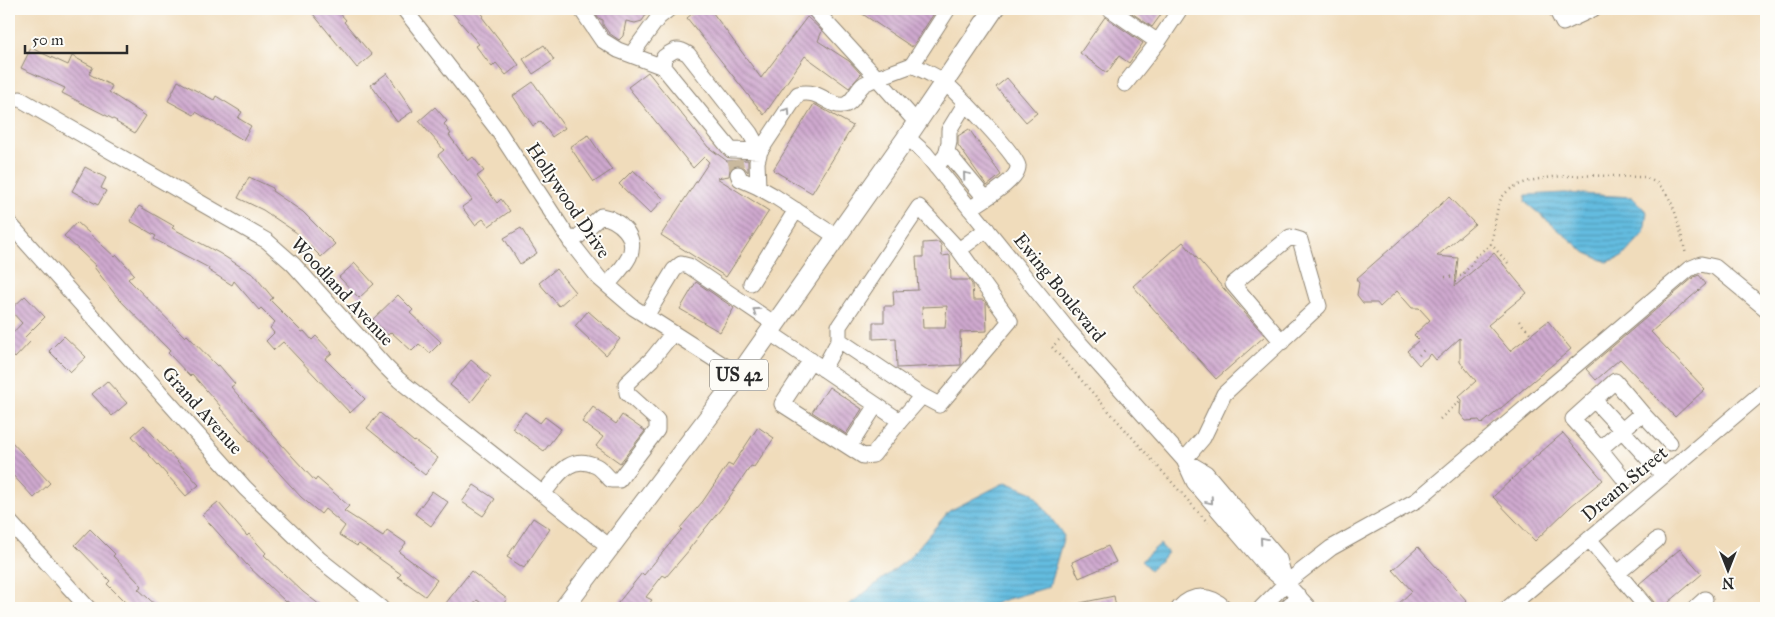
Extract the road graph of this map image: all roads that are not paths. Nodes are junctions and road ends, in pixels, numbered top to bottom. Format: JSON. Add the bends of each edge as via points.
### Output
{"nodes":[{"id":1,"x":404,"y":9,"type":"edge"},
{"id":2,"x":581,"y":9,"type":"edge"},
{"id":3,"x":669,"y":9,"type":"edge"},
{"id":4,"x":814,"y":9,"type":"edge"},
{"id":5,"x":948,"y":9,"type":"edge"},
{"id":6,"x":994,"y":9,"type":"edge"},
{"id":7,"x":1110,"y":9,"type":"edge"},
{"id":8,"x":1180,"y":9,"type":"edge"},
{"id":9,"x":1556,"y":9,"type":"edge"},
{"id":10,"x":1594,"y":9,"type":"edge"},
{"id":11,"x":1158,"y":42,"type":"junction"},
{"id":12,"x":631,"y":55,"type":"junction"},
{"id":13,"x":912,"y":65,"type":"junction"},
{"id":14,"x":663,"y":67,"type":"junction"},
{"id":15,"x":877,"y":78,"type":"junction"},
{"id":16,"x":944,"y":82,"type":"junction"},
{"id":17,"x":1125,"y":84,"type":"dead end"},
{"id":18,"x":20,"y":99,"type":"dead end"},
{"id":19,"x":966,"y":104,"type":"junction"},
{"id":20,"x":912,"y":130,"type":"junction"},
{"id":21,"x":760,"y":151,"type":"junction"},
{"id":22,"x":947,"y":152,"type":"junction"},
{"id":23,"x":735,"y":162,"type":"junction"},
{"id":24,"x":936,"y":167,"type":"junction"},
{"id":25,"x":758,"y":187,"type":"junction"},
{"id":26,"x":985,"y":198,"type":"junction"},
{"id":27,"x":970,"y":208,"type":"junction"},
{"id":28,"x":796,"y":210,"type":"junction"},
{"id":29,"x":9,"y":223,"type":"edge"},
{"id":30,"x":987,"y":229,"type":"junction"},
{"id":31,"x":836,"y":237,"type":"junction"},
{"id":32,"x":571,"y":242,"type":"junction"},
{"id":33,"x":959,"y":250,"type":"junction"},
{"id":34,"x":751,"y":283,"type":"dead end"},
{"id":35,"x":607,"y":285,"type":"junction"},
{"id":36,"x":1766,"y":309,"type":"edge"},
{"id":37,"x":646,"y":316,"type":"junction"},
{"id":38,"x":772,"y":328,"type":"junction"},
{"id":39,"x":673,"y":333,"type":"junction"},
{"id":40,"x":839,"y":340,"type":"junction"},
{"id":41,"x":1282,"y":342,"type":"junction"},
{"id":42,"x":817,"y":365,"type":"junction"},
{"id":43,"x":739,"y":375,"type":"junction"},
{"id":44,"x":1766,"y":388,"type":"edge"},
{"id":45,"x":922,"y":396,"type":"junction"},
{"id":46,"x":1594,"y":400,"type":"junction"},
{"id":47,"x":876,"y":405,"type":"junction"},
{"id":48,"x":1642,"y":413,"type":"junction"},
{"id":49,"x":900,"y":421,"type":"junction"},
{"id":50,"x":1622,"y":430,"type":"junction"},
{"id":51,"x":1670,"y":443,"type":"dead end"},
{"id":52,"x":849,"y":447,"type":"junction"},
{"id":53,"x":1600,"y":449,"type":"junction"},
{"id":54,"x":1184,"y":460,"type":"junction"},
{"id":55,"x":1664,"y":476,"type":"junction"},
{"id":56,"x":1625,"y":480,"type":"dead end"},
{"id":57,"x":543,"y":494,"type":"junction"},
{"id":58,"x":9,"y":521,"type":"edge"},
{"id":59,"x":1589,"y":539,"type":"junction"},
{"id":60,"x":1658,"y":540,"type":"dead end"},
{"id":61,"x":612,"y":548,"type":"junction"},
{"id":62,"x":1618,"y":573,"type":"junction"},
{"id":63,"x":1286,"y":582,"type":"junction"},
{"id":64,"x":1299,"y":596,"type":"junction"},
{"id":65,"x":88,"y":608,"type":"edge"},
{"id":66,"x":380,"y":608,"type":"edge"},
{"id":67,"x":564,"y":608,"type":"edge"},
{"id":68,"x":1179,"y":608,"type":"edge"},
{"id":69,"x":1225,"y":608,"type":"edge"},
{"id":70,"x":1261,"y":608,"type":"edge"},
{"id":71,"x":1286,"y":608,"type":"edge"},
{"id":72,"x":1310,"y":608,"type":"edge"},
{"id":73,"x":1508,"y":608,"type":"edge"},
{"id":74,"x":1647,"y":608,"type":"edge"}],
"edges":[{"from":1,"to":32,"type":"street","name":"Hollywood Drive","via":[[497,129]]},
{"from":2,"to":12,"type":"street","via":[[602,40]]},
{"from":3,"to":12,"type":"street","via":[[658,18]]},
{"from":4,"to":15,"type":"street","name":"Ewing Boulevard"},
{"from":5,"to":13,"type":"street"},
{"from":6,"to":16,"type":"main road","number":"US 42"},
{"from":7,"to":11,"type":"street"},
{"from":8,"to":11,"type":"street"},
{"from":9,"to":10,"type":"street","via":[[1563,23]]},
{"from":11,"to":17,"type":"street"},
{"from":12,"to":14,"type":"street"},
{"from":13,"to":15,"type":"street"},
{"from":13,"to":16,"type":"street"},
{"from":14,"to":21,"type":"street","via":[[664,58],[672,50],[688,54],[750,133]]},
{"from":14,"to":23,"type":"street"},
{"from":15,"to":20,"type":"street","name":"Ewing Boulevard"},
{"from":21,"to":15,"type":"street","one_way":true,"via":[[798,94],[811,92],[843,105],[850,102],[862,86]]},
{"from":16,"to":19,"type":"street"},
{"from":16,"to":20,"type":"main road","number":"US 42"},
{"from":18,"to":57,"type":"street","name":"Woodland Avenue","via":[[267,241],[293,264],[399,380]]},
{"from":19,"to":22,"type":"street","via":[[949,130]]},
{"from":19,"to":26,"type":"street","via":[[1018,166],[1017,173],[1009,181]]},
{"from":20,"to":24,"type":"street","name":"Ewing Boulevard"},
{"from":20,"to":31,"type":"main road","number":"US 42"},
{"from":21,"to":23,"type":"street"},
{"from":21,"to":25,"type":"street"},
{"from":22,"to":24,"type":"street"},
{"from":26,"to":22,"type":"street","one_way":true},
{"from":23,"to":25,"type":"street","via":[[740,179]]},
{"from":24,"to":27,"type":"street","name":"Ewing Boulevard"},
{"from":25,"to":28,"type":"street"},
{"from":26,"to":27,"type":"street"},
{"from":27,"to":30,"type":"street","name":"Ewing Boulevard"},
{"from":28,"to":31,"type":"street"},
{"from":28,"to":34,"type":"street"},
{"from":29,"to":66,"type":"street","name":"Grand Avenue","via":[[246,488],[319,559]]},
{"from":30,"to":33,"type":"street"},
{"from":30,"to":54,"type":"street","name":"Ewing Boulevard","via":[[1070,331]]},
{"from":31,"to":38,"type":"main road","number":"US 42"},
{"from":32,"to":35,"type":"street","name":"Hollywood Drive"},
{"from":32,"to":35,"type":"street","via":[[601,216],[611,218],[626,229],[630,240],[628,257]]},
{"from":33,"to":40,"type":"street","via":[[919,207],[839,326]]},
{"from":33,"to":45,"type":"street","via":[[1010,321],[940,405]]},
{"from":35,"to":37,"type":"street","name":"Hollywood Drive"},
{"from":36,"to":63,"type":"street","via":[[1715,267],[1701,264],[1689,269],[1417,500],[1330,548]]},
{"from":38,"to":37,"type":"street","one_way":true,"via":[[737,298],[681,264]]},
{"from":37,"to":39,"type":"street","name":"Hollywood Drive"},
{"from":38,"to":42,"type":"street"},
{"from":38,"to":43,"type":"main road","number":"US 42"},
{"from":39,"to":43,"type":"street","name":"Hollywood Drive"},
{"from":39,"to":57,"type":"street","via":[[626,384],[627,393],[657,420],[657,430],[619,480],[611,480],[597,467],[578,462],[561,470]]},
{"from":40,"to":42,"type":"street"},
{"from":40,"to":45,"type":"street"},
{"from":41,"to":41,"type":"street","via":[[1319,306],[1300,240],[1290,237],[1233,284]]},
{"from":41,"to":54,"type":"street","via":[[1224,394],[1203,438]]},
{"from":42,"to":47,"type":"street"},
{"from":42,"to":52,"type":"street","via":[[782,404]]},
{"from":43,"to":61,"type":"main road","number":"US 42"},
{"from":44,"to":55,"type":"street","name":"Dream Street"},
{"from":45,"to":49,"type":"street"},
{"from":46,"to":48,"type":"street","via":[[1615,382]]},
{"from":46,"to":50,"type":"street"},
{"from":46,"to":53,"type":"street","via":[[1573,419]]},
{"from":47,"to":49,"type":"street"},
{"from":47,"to":52,"type":"street"},
{"from":48,"to":50,"type":"street"},
{"from":48,"to":51,"type":"street"},
{"from":49,"to":52,"type":"street","via":[[873,455],[863,456]]},
{"from":50,"to":53,"type":"street"},
{"from":50,"to":55,"type":"street"},
{"from":53,"to":56,"type":"street"},
{"from":54,"to":63,"type":"street","name":"Ewing Boulevard","via":[[1206,473],[1279,559]]},
{"from":55,"to":59,"type":"street","name":"Dream Street"},
{"from":57,"to":61,"type":"street","name":"Woodland Avenue"},
{"from":58,"to":65,"type":"street"},
{"from":59,"to":62,"type":"street"},
{"from":59,"to":73,"type":"street","name":"Dream Street"},
{"from":60,"to":62,"type":"street"},
{"from":61,"to":67,"type":"main road","number":"US 42"},
{"from":62,"to":74,"type":"street"},
{"from":63,"to":64,"type":"street","name":"Ewing Boulevard"},
{"from":63,"to":70,"type":"street"},
{"from":64,"to":71,"type":"street"},
{"from":64,"to":72,"type":"street","name":"Ewing Boulevard"},
{"from":68,"to":69,"type":"street","via":[[1201,596],[1217,600]]}]}
